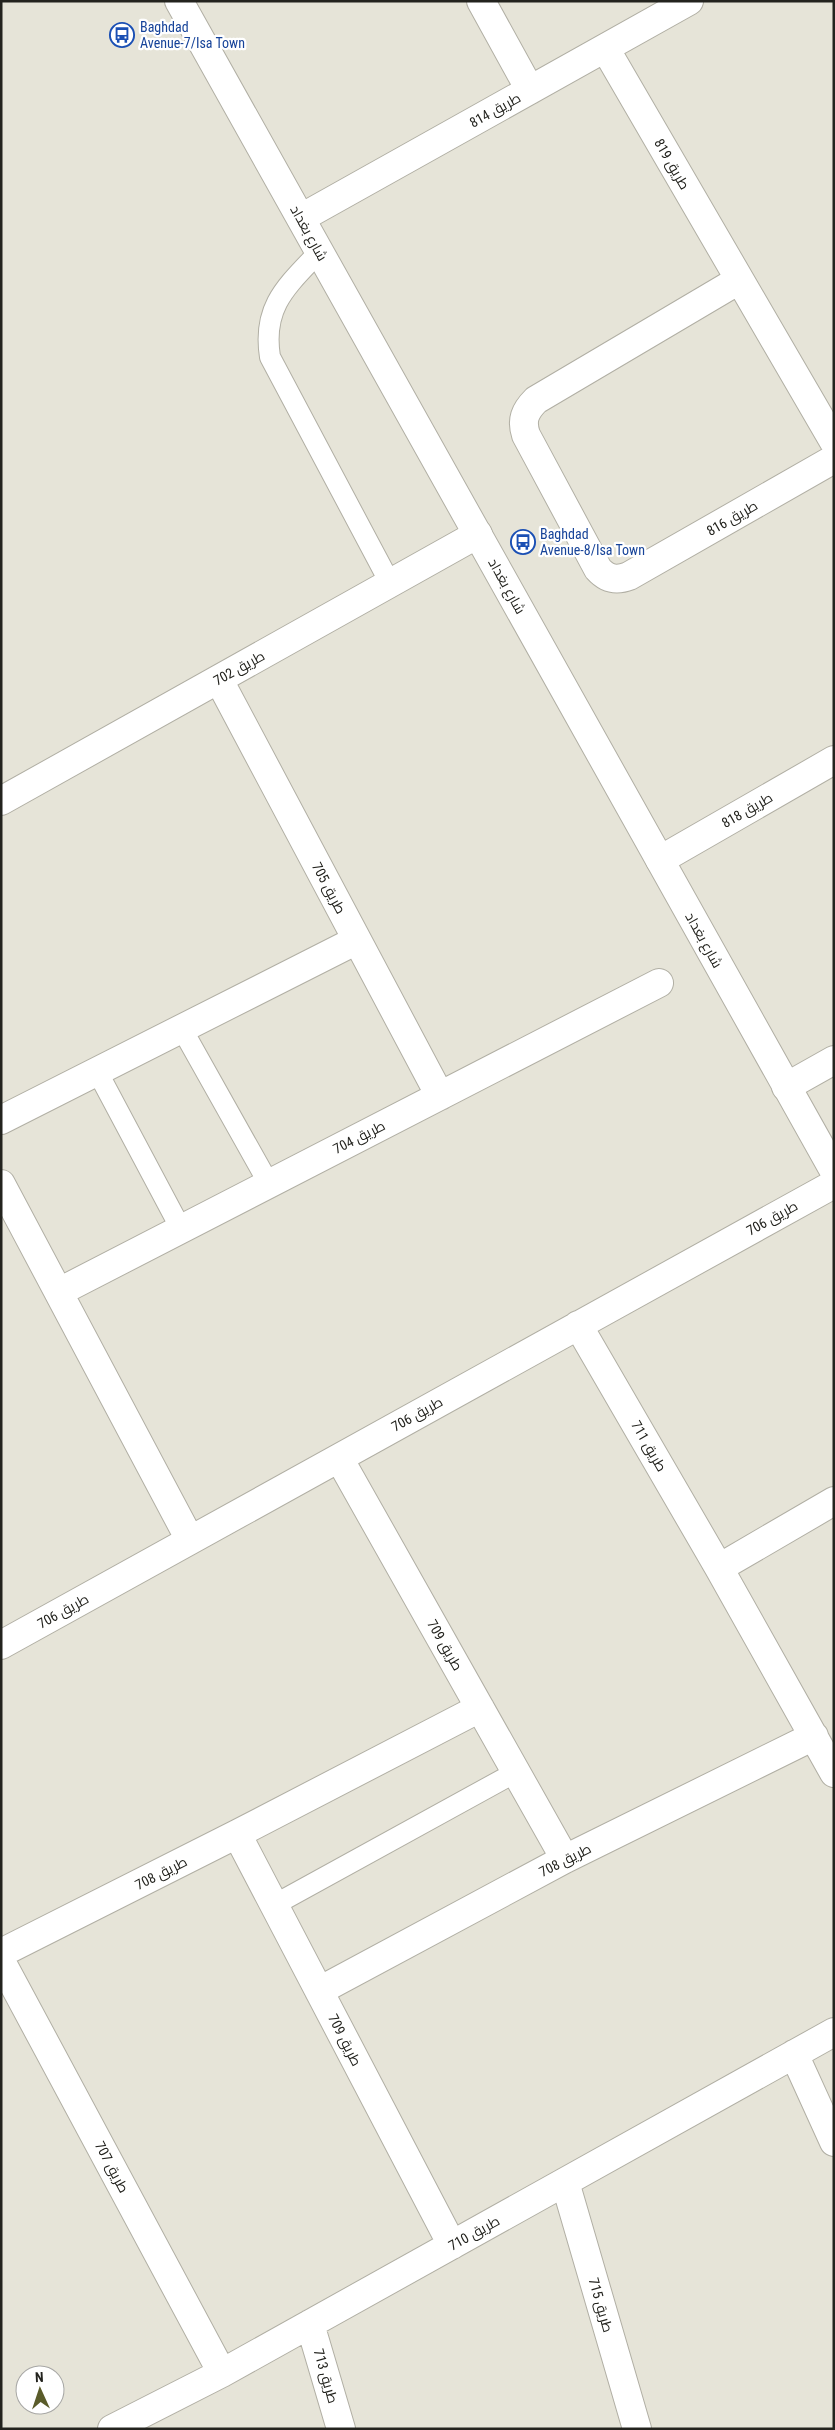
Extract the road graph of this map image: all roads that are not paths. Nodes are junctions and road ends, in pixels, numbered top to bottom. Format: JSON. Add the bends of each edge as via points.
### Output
{"nodes":[{"id":1,"x":179,"y":1,"type":"edge"},
{"id":2,"x":481,"y":1,"type":"edge"},
{"id":3,"x":689,"y":1,"type":"edge"},
{"id":4,"x":605,"y":48,"type":"junction"},
{"id":5,"x":530,"y":90,"type":"junction"},
{"id":6,"x":301,"y":218,"type":"junction"},
{"id":7,"x":320,"y":251,"type":"junction"},
{"id":8,"x":739,"y":280,"type":"junction"},
{"id":9,"x":834,"y":442,"type":"edge"},
{"id":10,"x":834,"y":459,"type":"edge"},
{"id":11,"x":478,"y":534,"type":"junction"},
{"id":12,"x":390,"y":583,"type":"junction"},
{"id":13,"x":219,"y":680,"type":"junction"},
{"id":14,"x":834,"y":760,"type":"edge"},
{"id":15,"x":1,"y":801,"type":"edge"},
{"id":16,"x":660,"y":860,"type":"junction"},
{"id":17,"x":357,"y":940,"type":"junction"},
{"id":18,"x":658,"y":983,"type":"dead end"},
{"id":19,"x":182,"y":1028,"type":"junction"},
{"id":20,"x":834,"y":1060,"type":"edge"},
{"id":21,"x":97,"y":1071,"type":"junction"},
{"id":22,"x":786,"y":1087,"type":"junction"},
{"id":23,"x":440,"y":1096,"type":"junction"},
{"id":24,"x":1,"y":1120,"type":"edge"},
{"id":25,"x":834,"y":1171,"type":"edge"},
{"id":26,"x":1,"y":1184,"type":"edge"},
{"id":27,"x":269,"y":1184,"type":"junction"},
{"id":28,"x":834,"y":1184,"type":"edge"},
{"id":29,"x":181,"y":1229,"type":"junction"},
{"id":30,"x":59,"y":1292,"type":"junction"},
{"id":31,"x":578,"y":1325,"type":"junction"},
{"id":32,"x":339,"y":1458,"type":"junction"},
{"id":33,"x":834,"y":1501,"type":"edge"},
{"id":34,"x":190,"y":1540,"type":"junction"},
{"id":35,"x":720,"y":1568,"type":"junction"},
{"id":36,"x":1,"y":1645,"type":"edge"},
{"id":37,"x":480,"y":1708,"type":"junction"},
{"id":38,"x":814,"y":1736,"type":"junction"},
{"id":39,"x":516,"y":1772,"type":"junction"},
{"id":40,"x":834,"y":1773,"type":"edge"},
{"id":41,"x":237,"y":1834,"type":"junction"},
{"id":42,"x":565,"y":1859,"type":"junction"},
{"id":43,"x":274,"y":1905,"type":"junction"},
{"id":44,"x":1,"y":1953,"type":"edge"},
{"id":45,"x":1,"y":1962,"type":"edge"},
{"id":46,"x":320,"y":1991,"type":"junction"},
{"id":47,"x":834,"y":2032,"type":"edge"},
{"id":48,"x":794,"y":2054,"type":"junction"},
{"id":49,"x":834,"y":2142,"type":"edge"},
{"id":50,"x":565,"y":2182,"type":"junction"},
{"id":51,"x":452,"y":2246,"type":"junction"},
{"id":52,"x":310,"y":2324,"type":"junction"},
{"id":53,"x":222,"y":2373,"type":"junction"},
{"id":54,"x":112,"y":2429,"type":"edge"},
{"id":55,"x":341,"y":2429,"type":"edge"},
{"id":56,"x":637,"y":2429,"type":"edge"}],
"edges":[{"from":1,"to":6,"type":"street","name":"شارع بغداد"},
{"from":2,"to":5,"type":"street"},
{"from":3,"to":4,"type":"street","name":"طريق 814"},
{"from":4,"to":5,"type":"street","name":"طريق 814"},
{"from":4,"to":8,"type":"street","name":"طريق 819"},
{"from":5,"to":6,"type":"street","name":"طريق 814"},
{"from":6,"to":7,"type":"street","name":"شارع بغداد"},
{"from":7,"to":11,"type":"street","name":"شارع بغداد"},
{"from":7,"to":12,"type":"lane","via":[[283,291],[275,305],[268,339],[270,357]]},
{"from":8,"to":9,"type":"street","name":"طريق 819"},
{"from":8,"to":10,"type":"street","name":"طريق 816","via":[[536,400],[524,416],[526,435],[598,569],[612,579],[629,576]]},
{"from":11,"to":12,"type":"street","name":"طريق 702"},
{"from":11,"to":16,"type":"street","name":"شارع بغداد"},
{"from":12,"to":13,"type":"street","name":"طريق 702"},
{"from":13,"to":15,"type":"street","name":"طريق 702"},
{"from":13,"to":17,"type":"street","name":"طريق 705"},
{"from":14,"to":16,"type":"street","name":"طريق 818"},
{"from":16,"to":22,"type":"street","name":"شارع بغداد"},
{"from":17,"to":19,"type":"street"},
{"from":17,"to":23,"type":"street","name":"طريق 705"},
{"from":18,"to":23,"type":"street","name":"طريق 704"},
{"from":19,"to":21,"type":"street"},
{"from":19,"to":27,"type":"lane"},
{"from":20,"to":22,"type":"street"},
{"from":21,"to":24,"type":"street"},
{"from":21,"to":29,"type":"lane"},
{"from":22,"to":25,"type":"street","name":"شارع بغداد"},
{"from":23,"to":27,"type":"street","name":"طريق 704"},
{"from":26,"to":30,"type":"street"},
{"from":27,"to":29,"type":"street","name":"طريق 704"},
{"from":28,"to":31,"type":"street","name":"طريق 706"},
{"from":29,"to":30,"type":"street","name":"طريق 704"},
{"from":30,"to":34,"type":"street"},
{"from":31,"to":32,"type":"street","name":"طريق 706"},
{"from":31,"to":35,"type":"street","name":"طريق 711"},
{"from":32,"to":34,"type":"street","name":"طريق 706"},
{"from":32,"to":37,"type":"street","name":"طريق 709"},
{"from":33,"to":35,"type":"street"},
{"from":34,"to":36,"type":"street","name":"طريق 706"},
{"from":35,"to":38,"type":"street","name":"طريق 711"},
{"from":37,"to":39,"type":"street","name":"طريق 709"},
{"from":37,"to":41,"type":"street","name":"طريق 708"},
{"from":38,"to":40,"type":"street","name":"طريق 711"},
{"from":38,"to":42,"type":"street","name":"طريق 708"},
{"from":39,"to":42,"type":"street","name":"طريق 709"},
{"from":39,"to":43,"type":"lane"},
{"from":41,"to":43,"type":"street","name":"طريق 709"},
{"from":41,"to":44,"type":"street","name":"طريق 708"},
{"from":42,"to":46,"type":"street","name":"طريق 708"},
{"from":43,"to":46,"type":"street","name":"طريق 709"},
{"from":45,"to":53,"type":"street","name":"طريق 707"},
{"from":46,"to":51,"type":"street","name":"طريق 709"},
{"from":47,"to":48,"type":"street","name":"طريق 710"},
{"from":48,"to":49,"type":"street"},
{"from":48,"to":50,"type":"street","name":"طريق 710"},
{"from":50,"to":51,"type":"street","name":"طريق 710"},
{"from":50,"to":56,"type":"street","name":"طريق 715"},
{"from":51,"to":52,"type":"street","name":"طريق 710"},
{"from":52,"to":53,"type":"street","name":"طريق 710"},
{"from":52,"to":55,"type":"street","name":"طريق 713"},
{"from":53,"to":54,"type":"street","name":"طريق 710"}]}
